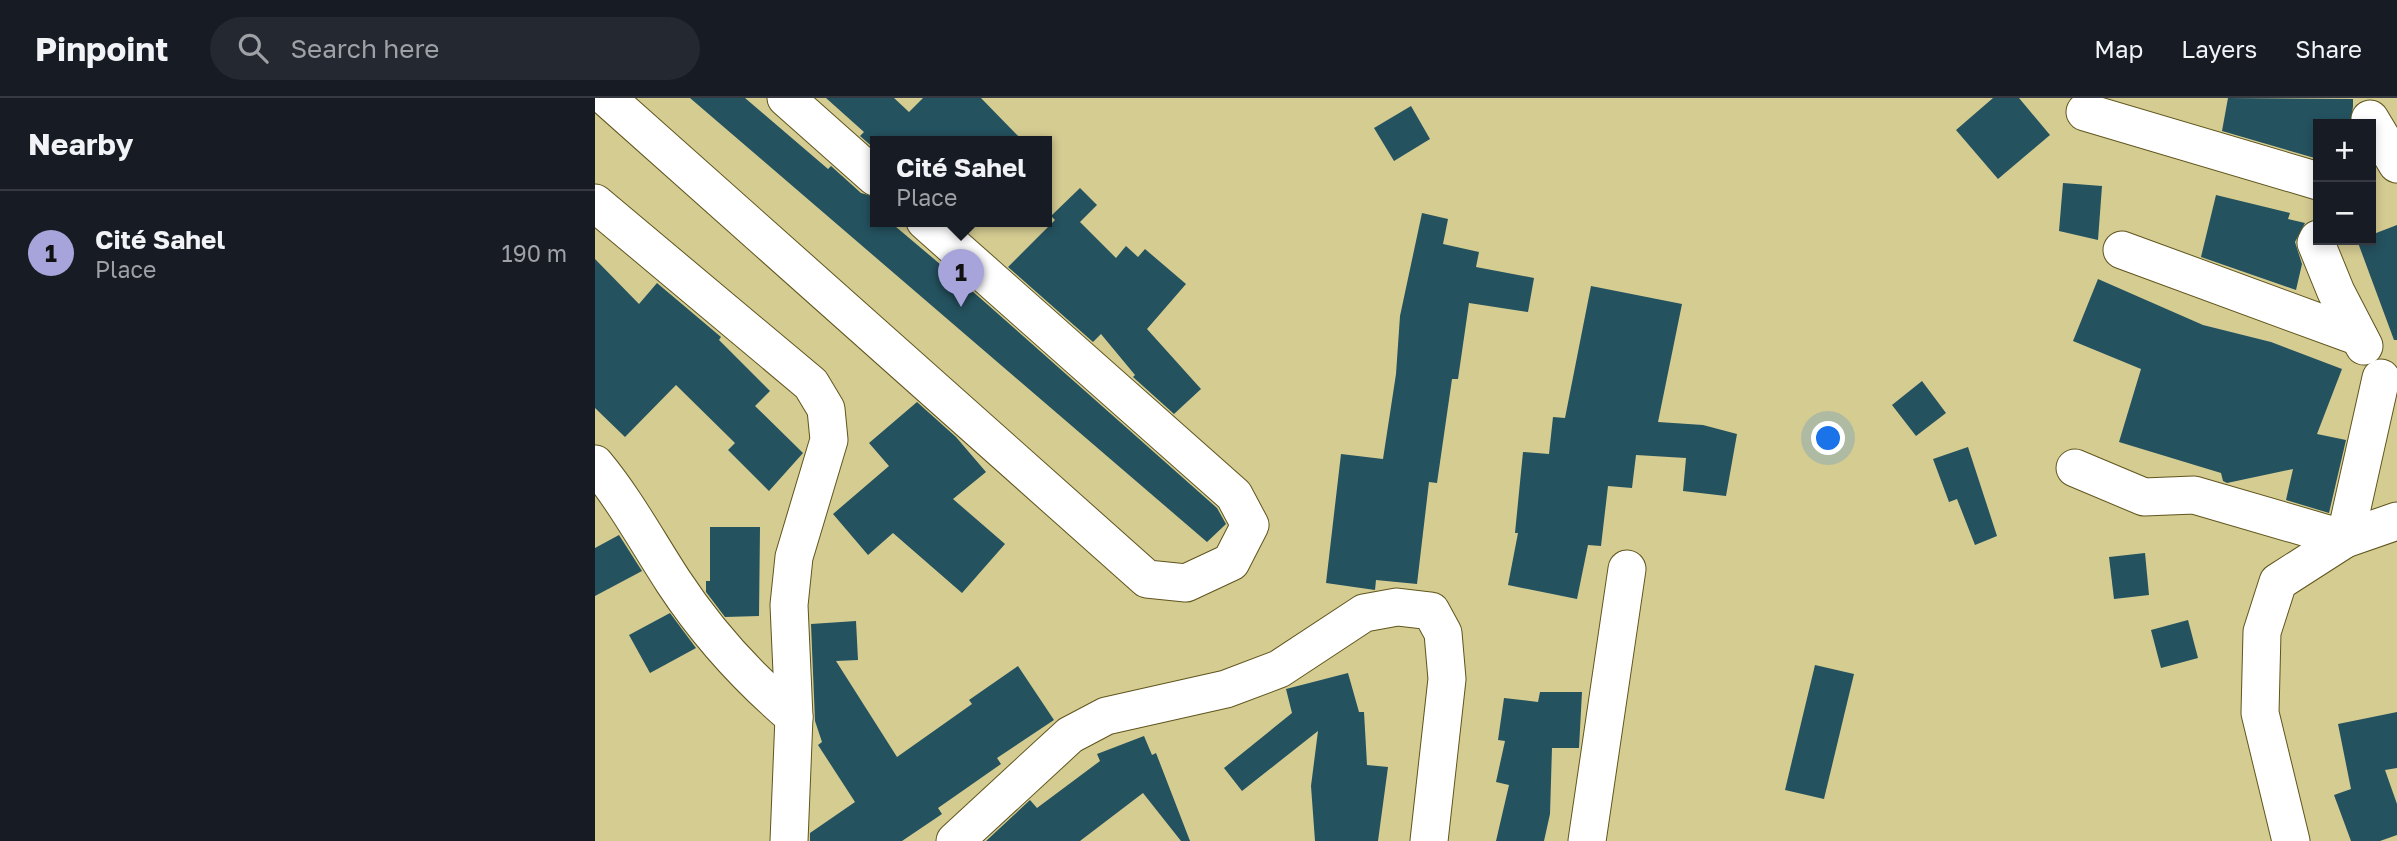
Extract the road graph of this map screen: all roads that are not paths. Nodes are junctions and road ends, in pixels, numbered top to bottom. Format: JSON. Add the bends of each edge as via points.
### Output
{"nodes":[{"id":1,"x":607,"y":98,"type":"edge"},
{"id":2,"x":786,"y":98,"type":"edge"},
{"id":3,"x":2085,"y":112,"type":"dead end"},
{"id":4,"x":2372,"y":114,"type":"edge"},
{"id":5,"x":2397,"y":164,"type":"edge"},
{"id":6,"x":870,"y":173,"type":"edge"},
{"id":7,"x":2313,"y":180,"type":"edge"},
{"id":8,"x":595,"y":203,"type":"edge"},
{"id":9,"x":932,"y":227,"type":"edge"},
{"id":10,"x":2317,"y":245,"type":"edge"},
{"id":11,"x":2122,"y":250,"type":"dead end"},
{"id":12,"x":2359,"y":337,"type":"junction"},
{"id":13,"x":2389,"y":393,"type":"edge"},
{"id":14,"x":595,"y":464,"type":"edge"},
{"id":15,"x":2075,"y":468,"type":"dead end"},
{"id":16,"x":2397,"y":521,"type":"edge"},
{"id":17,"x":2345,"y":539,"type":"junction"},
{"id":18,"x":1626,"y":569,"type":"dead end"},
{"id":19,"x":795,"y":717,"type":"junction"},
{"id":20,"x":789,"y":841,"type":"edge"},
{"id":21,"x":955,"y":841,"type":"edge"},
{"id":22,"x":1429,"y":841,"type":"edge"},
{"id":23,"x":1587,"y":841,"type":"edge"},
{"id":24,"x":2291,"y":841,"type":"edge"}],
"edges":[{"from":1,"to":9,"type":"street","via":[[1147,579],[1186,583],[1231,562],[1250,525],[1234,495]]},
{"from":2,"to":6,"type":"street"},
{"from":3,"to":7,"type":"street"},
{"from":4,"to":5,"type":"street"},
{"from":8,"to":19,"type":"street","via":[[811,384],[826,409],[829,440],[794,557],[790,593]]},
{"from":10,"to":12,"type":"street"},
{"from":11,"to":12,"type":"street"},
{"from":12,"to":13,"type":"street"},
{"from":13,"to":17,"type":"street"},
{"from":14,"to":19,"type":"street","via":[[726,654]]},
{"from":15,"to":17,"type":"street","via":[[2144,497],[2194,495]]},
{"from":16,"to":17,"type":"street"},
{"from":17,"to":24,"type":"street","via":[[2278,582],[2262,632],[2260,713]]},
{"from":18,"to":23,"type":"street"},
{"from":19,"to":20,"type":"street"},
{"from":21,"to":22,"type":"street","via":[[1070,735],[1106,716],[1226,689],[1279,669],[1364,613],[1397,607],[1431,611],[1443,633],[1447,679]]}]}
